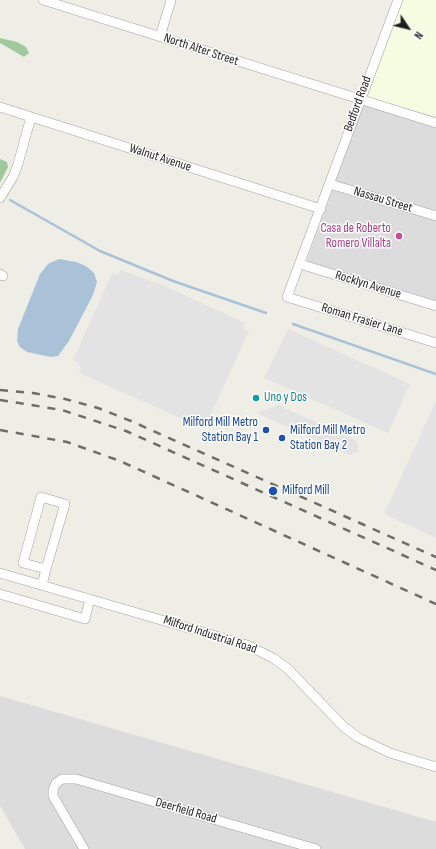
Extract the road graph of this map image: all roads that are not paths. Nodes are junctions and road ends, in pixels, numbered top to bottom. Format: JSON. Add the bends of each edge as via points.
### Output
{"nodes":[{"id":1,"x":43,"y":0,"type":"edge"},
{"id":2,"x":171,"y":0,"type":"edge"},
{"id":3,"x":398,"y":0,"type":"edge"},
{"id":4,"x":160,"y":37,"type":"junction"},
{"id":5,"x":359,"y":100,"type":"junction"},
{"id":6,"x":0,"y":107,"type":"edge"},
{"id":7,"x":31,"y":117,"type":"junction"},
{"id":8,"x":436,"y":123,"type":"edge"},
{"id":9,"x":330,"y":184,"type":"junction"},
{"id":10,"x":0,"y":198,"type":"edge"},
{"id":11,"x":321,"y":209,"type":"junction"},
{"id":12,"x":436,"y":216,"type":"edge"},
{"id":13,"x":300,"y":264,"type":"junction"},
{"id":14,"x":287,"y":297,"type":"joint"},
{"id":15,"x":436,"y":306,"type":"edge"},
{"id":16,"x":436,"y":343,"type":"edge"},
{"id":17,"x":46,"y":570,"type":"junction"},
{"id":18,"x":0,"y":573,"type":"edge"},
{"id":19,"x":42,"y":585,"type":"junction"},
{"id":20,"x":0,"y":594,"type":"edge"},
{"id":21,"x":90,"y":599,"type":"junction"},
{"id":22,"x":436,"y":767,"type":"edge"},
{"id":23,"x":302,"y":847,"type":"edge"},
{"id":24,"x":84,"y":849,"type":"edge"},
{"id":25,"x":316,"y":849,"type":"edge"}],
"edges":[{"from":1,"to":4,"type":"street","name":"North Alter Street"},
{"from":2,"to":4,"type":"street"},
{"from":3,"to":5,"type":"street","name":"Bedford Road"},
{"from":4,"to":5,"type":"street","name":"North Alter Street"},
{"from":5,"to":8,"type":"street","name":"North Alter Street"},
{"from":5,"to":9,"type":"street","name":"Bedford Road"},
{"from":6,"to":7,"type":"street","name":"Walnut Avenue"},
{"from":7,"to":10,"type":"street","via":[[18,164]]},
{"from":7,"to":11,"type":"street","name":"Walnut Avenue"},
{"from":9,"to":11,"type":"street","name":"Bedford Road"},
{"from":9,"to":12,"type":"street","name":"Nassau Street"},
{"from":11,"to":13,"type":"street","name":"Bedford Road"},
{"from":13,"to":14,"type":"street","name":"Bedford Road"},
{"from":13,"to":15,"type":"street","name":"Rocklyn Avenue"},
{"from":14,"to":16,"type":"street","name":"Roman Frasier Lane"},
{"from":17,"to":17,"type":"street","via":[[65,504],[41,497],[22,563]]},
{"from":17,"to":19,"type":"street"},
{"from":18,"to":19,"type":"street","name":"Milford Industrial Road"},
{"from":19,"to":21,"type":"street","name":"Milford Industrial Road"},
{"from":20,"to":21,"type":"street","via":[[85,618]]},
{"from":21,"to":22,"type":"street","name":"Milford Industrial Road","via":[[234,641],[262,652],[288,669],[358,738],[390,753]]},
{"from":23,"to":24,"type":"street","name":"Deerfield Road","via":[[76,779],[62,779],[56,783],[53,796]]},
{"from":23,"to":25,"type":"street","name":"Deerfield Road"}]}
